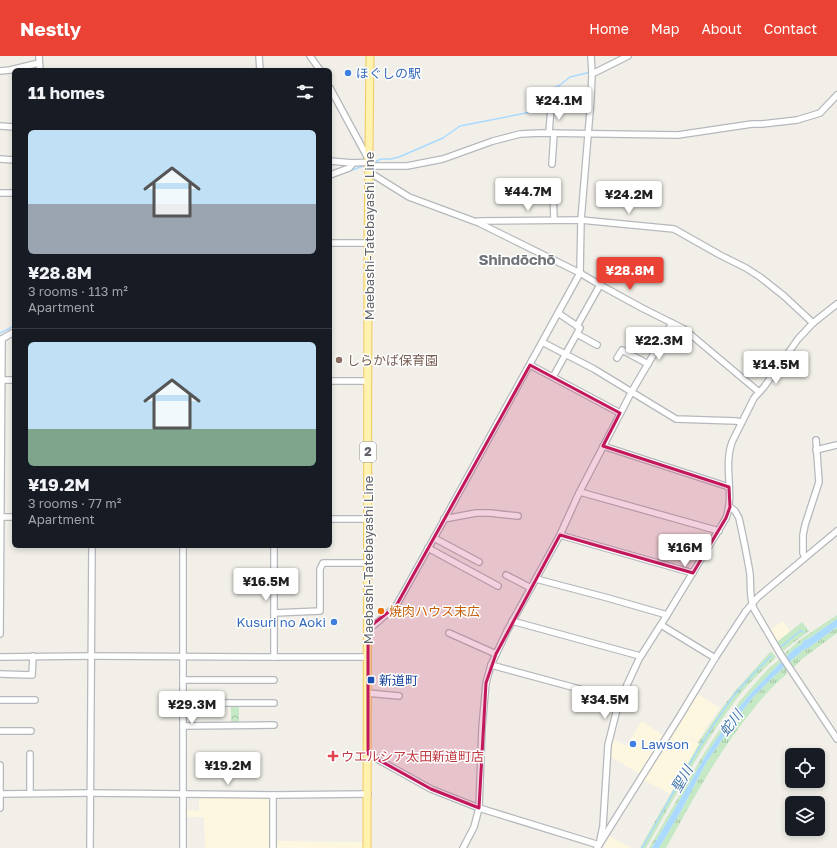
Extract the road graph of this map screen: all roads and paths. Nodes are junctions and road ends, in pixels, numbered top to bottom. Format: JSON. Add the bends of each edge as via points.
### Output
{"nodes":[{"id":1,"x":39,"y":56,"type":"edge"},
{"id":2,"x":259,"y":56,"type":"edge"},
{"id":3,"x":310,"y":56,"type":"edge"},
{"id":4,"x":370,"y":56,"type":"edge"},
{"id":5,"x":591,"y":56,"type":"edge"},
{"id":6,"x":628,"y":56,"type":"edge"},
{"id":7,"x":39,"y":63,"type":"junction"},
{"id":8,"x":18,"y":68,"type":"edge"},
{"id":9,"x":40,"y":68,"type":"edge"},
{"id":10,"x":260,"y":68,"type":"edge"},
{"id":11,"x":319,"y":68,"type":"edge"},
{"id":12,"x":12,"y":70,"type":"edge"},
{"id":13,"x":0,"y":71,"type":"edge"},
{"id":14,"x":592,"y":74,"type":"junction"},
{"id":15,"x":332,"y":92,"type":"edge"},
{"id":16,"x":837,"y":95,"type":"edge"},
{"id":17,"x":551,"y":107,"type":"dead end"},
{"id":18,"x":0,"y":126,"type":"edge"},
{"id":19,"x":12,"y":127,"type":"edge"},
{"id":20,"x":552,"y":133,"type":"junction"},
{"id":21,"x":588,"y":134,"type":"junction"},
{"id":22,"x":0,"y":159,"type":"edge"},
{"id":23,"x":12,"y":160,"type":"edge"},
{"id":24,"x":332,"y":161,"type":"edge"},
{"id":25,"x":353,"y":162,"type":"junction"},
{"id":26,"x":552,"y":164,"type":"dead end"},
{"id":27,"x":370,"y":166,"type":"junction"},
{"id":28,"x":332,"y":174,"type":"edge"},
{"id":29,"x":553,"y":190,"type":"dead end"},
{"id":30,"x":0,"y":193,"type":"edge"},
{"id":31,"x":12,"y":193,"type":"edge"},
{"id":32,"x":554,"y":220,"type":"junction"},
{"id":33,"x":581,"y":220,"type":"junction"},
{"id":34,"x":476,"y":221,"type":"junction"},
{"id":35,"x":332,"y":243,"type":"edge"},
{"id":36,"x":368,"y":243,"type":"junction"},
{"id":37,"x":580,"y":273,"type":"junction"},
{"id":38,"x":600,"y":285,"type":"junction"},
{"id":39,"x":837,"y":304,"type":"edge"},
{"id":40,"x":558,"y":313,"type":"junction"},
{"id":41,"x":672,"y":323,"type":"junction"},
{"id":42,"x":813,"y":323,"type":"junction"},
{"id":43,"x":577,"y":326,"type":"junction"},
{"id":44,"x":12,"y":333,"type":"edge"},
{"id":45,"x":577,"y":334,"type":"junction"},
{"id":46,"x":1,"y":339,"type":"edge"},
{"id":47,"x":542,"y":342,"type":"junction"},
{"id":48,"x":597,"y":345,"type":"dead end"},
{"id":49,"x":566,"y":354,"type":"junction"},
{"id":50,"x":617,"y":358,"type":"dead end"},
{"id":51,"x":530,"y":364,"type":"junction"},
{"id":52,"x":648,"y":364,"type":"junction"},
{"id":53,"x":553,"y":377,"type":"junction"},
{"id":54,"x":1,"y":380,"type":"edge"},
{"id":55,"x":12,"y":380,"type":"edge"},
{"id":56,"x":332,"y":381,"type":"edge"},
{"id":57,"x":368,"y":381,"type":"junction"},
{"id":58,"x":632,"y":391,"type":"junction"},
{"id":59,"x":759,"y":392,"type":"junction"},
{"id":60,"x":620,"y":413,"type":"junction"},
{"id":61,"x":741,"y":422,"type":"junction"},
{"id":62,"x":816,"y":440,"type":"dead end"},
{"id":63,"x":837,"y":445,"type":"edge"},
{"id":64,"x":603,"y":446,"type":"junction"},
{"id":65,"x":816,"y":450,"type":"junction"},
{"id":66,"x":729,"y":487,"type":"junction"},
{"id":67,"x":580,"y":492,"type":"junction"},
{"id":68,"x":730,"y":507,"type":"junction"},
{"id":69,"x":518,"y":516,"type":"dead end"},
{"id":70,"x":1,"y":517,"type":"edge"},
{"id":71,"x":12,"y":517,"type":"edge"},
{"id":72,"x":332,"y":519,"type":"edge"},
{"id":73,"x":368,"y":519,"type":"junction"},
{"id":74,"x":444,"y":519,"type":"junction"},
{"id":75,"x":719,"y":531,"type":"junction"},
{"id":76,"x":837,"y":531,"type":"edge"},
{"id":77,"x":560,"y":535,"type":"junction"},
{"id":78,"x":434,"y":538,"type":"junction"},
{"id":79,"x":92,"y":548,"type":"edge"},
{"id":80,"x":183,"y":548,"type":"edge"},
{"id":81,"x":274,"y":548,"type":"edge"},
{"id":82,"x":428,"y":548,"type":"junction"},
{"id":83,"x":805,"y":558,"type":"junction"},
{"id":84,"x":478,"y":562,"type":"dead end"},
{"id":85,"x":368,"y":563,"type":"junction"},
{"id":86,"x":693,"y":573,"type":"junction"},
{"id":87,"x":506,"y":575,"type":"dead end"},
{"id":88,"x":536,"y":579,"type":"junction"},
{"id":89,"x":498,"y":586,"type":"dead end"},
{"id":90,"x":531,"y":588,"type":"junction"},
{"id":91,"x":752,"y":604,"type":"junction"},
{"id":92,"x":274,"y":613,"type":"junction"},
{"id":93,"x":667,"y":615,"type":"junction"},
{"id":94,"x":512,"y":621,"type":"junction"},
{"id":95,"x":660,"y":625,"type":"junction"},
{"id":96,"x":368,"y":628,"type":"junction"},
{"id":97,"x":449,"y":633,"type":"dead end"},
{"id":98,"x":0,"y":634,"type":"edge"},
{"id":99,"x":496,"y":654,"type":"junction"},
{"id":100,"x":33,"y":656,"type":"junction"},
{"id":101,"x":92,"y":656,"type":"junction"},
{"id":102,"x":183,"y":656,"type":"junction"},
{"id":103,"x":640,"y":656,"type":"junction"},
{"id":104,"x":0,"y":657,"type":"edge"},
{"id":105,"x":368,"y":657,"type":"junction"},
{"id":106,"x":274,"y":658,"type":"junction"},
{"id":107,"x":715,"y":658,"type":"junction"},
{"id":108,"x":491,"y":665,"type":"junction"},
{"id":109,"x":0,"y":674,"type":"edge"},
{"id":110,"x":183,"y":680,"type":"junction"},
{"id":111,"x":274,"y":680,"type":"dead end"},
{"id":112,"x":367,"y":693,"type":"junction"},
{"id":113,"x":399,"y":696,"type":"dead end"},
{"id":114,"x":0,"y":700,"type":"edge"},
{"id":115,"x":36,"y":700,"type":"dead end"},
{"id":116,"x":620,"y":700,"type":"junction"},
{"id":117,"x":183,"y":703,"type":"junction"},
{"id":118,"x":274,"y":703,"type":"dead end"},
{"id":119,"x":274,"y":725,"type":"dead end"},
{"id":120,"x":183,"y":726,"type":"junction"},
{"id":121,"x":0,"y":731,"type":"edge"},
{"id":122,"x":31,"y":731,"type":"dead end"},
{"id":123,"x":837,"y":739,"type":"edge"},
{"id":124,"x":30,"y":754,"type":"dead end"},
{"id":125,"x":368,"y":754,"type":"junction"},
{"id":126,"x":0,"y":765,"type":"edge"},
{"id":127,"x":30,"y":793,"type":"junction"},
{"id":128,"x":90,"y":793,"type":"junction"},
{"id":129,"x":0,"y":794,"type":"edge"},
{"id":130,"x":183,"y":794,"type":"junction"},
{"id":131,"x":368,"y":794,"type":"junction"},
{"id":132,"x":273,"y":795,"type":"junction"},
{"id":133,"x":0,"y":808,"type":"edge"},
{"id":134,"x":479,"y":808,"type":"junction"},
{"id":135,"x":598,"y":846,"type":"edge"},
{"id":136,"x":90,"y":848,"type":"edge"},
{"id":137,"x":183,"y":848,"type":"edge"},
{"id":138,"x":273,"y":848,"type":"edge"},
{"id":139,"x":367,"y":848,"type":"edge"},
{"id":140,"x":463,"y":848,"type":"edge"}],
"edges":[{"from":1,"to":7,"type":"street"},
{"from":2,"to":10,"type":"street"},
{"from":3,"to":11,"type":"street"},
{"from":4,"to":27,"type":"main road","name":"Maebashi-Tatebayashi Line","number":"2"},
{"from":5,"to":14,"type":"street"},
{"from":6,"to":14,"type":"street"},
{"from":7,"to":8,"type":"street"},
{"from":7,"to":9,"type":"street"},
{"from":12,"to":13,"type":"street"},
{"from":14,"to":21,"type":"street"},
{"from":15,"to":27,"type":"street"},
{"from":16,"to":21,"type":"street","via":[[820,113],[797,120],[678,135]]},
{"from":17,"to":20,"type":"street"},
{"from":18,"to":19,"type":"street"},
{"from":20,"to":21,"type":"street"},
{"from":20,"to":26,"type":"street"},
{"from":20,"to":27,"type":"street","via":[[520,134],[443,159],[407,166]]},
{"from":21,"to":33,"type":"street"},
{"from":22,"to":23,"type":"street"},
{"from":24,"to":25,"type":"street"},
{"from":25,"to":27,"type":"street"},
{"from":25,"to":28,"type":"street","via":[[349,168]]},
{"from":27,"to":34,"type":"street","via":[[409,197]]},
{"from":27,"to":36,"type":"main road","name":"Maebashi-Tatebayashi Line","number":"2"},
{"from":29,"to":32,"type":"street"},
{"from":30,"to":31,"type":"street"},
{"from":32,"to":33,"type":"street"},
{"from":32,"to":34,"type":"street"},
{"from":33,"to":37,"type":"street"},
{"from":33,"to":42,"type":"street","via":[[674,229],[760,277]]},
{"from":34,"to":37,"type":"street"},
{"from":35,"to":36,"type":"street"},
{"from":36,"to":57,"type":"main road","name":"Maebashi-Tatebayashi Line","number":"2"},
{"from":37,"to":38,"type":"street"},
{"from":37,"to":40,"type":"street"},
{"from":38,"to":41,"type":"street"},
{"from":38,"to":43,"type":"street"},
{"from":39,"to":42,"type":"street"},
{"from":40,"to":43,"type":"street"},
{"from":40,"to":47,"type":"street"},
{"from":41,"to":52,"type":"street"},
{"from":41,"to":59,"type":"street","via":[[684,329]]},
{"from":42,"to":59,"type":"street"},
{"from":43,"to":45,"type":"street","via":[[580,328]]},
{"from":44,"to":46,"type":"street"},
{"from":45,"to":48,"type":"street"},
{"from":45,"to":49,"type":"street"},
{"from":46,"to":54,"type":"street"},
{"from":47,"to":49,"type":"street"},
{"from":47,"to":51,"type":"street"},
{"from":49,"to":53,"type":"street"},
{"from":49,"to":58,"type":"street"},
{"from":50,"to":52,"type":"street","via":[[622,350]]},
{"from":51,"to":53,"type":"street"},
{"from":51,"to":74,"type":"street"},
{"from":52,"to":58,"type":"street"},
{"from":53,"to":60,"type":"street"},
{"from":54,"to":55,"type":"street"},
{"from":54,"to":70,"type":"street"},
{"from":56,"to":57,"type":"street"},
{"from":57,"to":73,"type":"main road","name":"Maebashi-Tatebayashi Line","number":"2"},
{"from":58,"to":60,"type":"street"},
{"from":58,"to":61,"type":"street","via":[[676,418]]},
{"from":59,"to":61,"type":"street"},
{"from":60,"to":64,"type":"street"},
{"from":61,"to":66,"type":"street","via":[[729,449]]},
{"from":62,"to":65,"type":"street"},
{"from":63,"to":65,"type":"street"},
{"from":64,"to":66,"type":"street"},
{"from":64,"to":67,"type":"street"},
{"from":65,"to":83,"type":"street","via":[[819,482],[803,535]]},
{"from":66,"to":68,"type":"street"},
{"from":67,"to":75,"type":"street"},
{"from":67,"to":77,"type":"street"},
{"from":68,"to":75,"type":"street"},
{"from":68,"to":91,"type":"street","via":[[739,518],[750,573]]},
{"from":69,"to":74,"type":"street","via":[[476,513]]},
{"from":70,"to":71,"type":"street"},
{"from":70,"to":98,"type":"street"},
{"from":72,"to":73,"type":"street"},
{"from":73,"to":85,"type":"main road","name":"Maebashi-Tatebayashi Line","number":"2"},
{"from":74,"to":78,"type":"street"},
{"from":75,"to":86,"type":"street"},
{"from":76,"to":83,"type":"street"},
{"from":77,"to":86,"type":"street"},
{"from":77,"to":88,"type":"street"},
{"from":78,"to":82,"type":"street"},
{"from":78,"to":84,"type":"street"},
{"from":79,"to":101,"type":"street"},
{"from":80,"to":102,"type":"street"},
{"from":81,"to":92,"type":"street"},
{"from":82,"to":89,"type":"street"},
{"from":82,"to":96,"type":"street","via":[[396,606]]},
{"from":83,"to":91,"type":"street","via":[[758,596]]},
{"from":85,"to":92,"type":"street","via":[[323,564],[320,570],[320,611]]},
{"from":85,"to":96,"type":"main road","name":"Maebashi-Tatebayashi Line","number":"2"},
{"from":86,"to":93,"type":"street"},
{"from":87,"to":90,"type":"street"},
{"from":88,"to":90,"type":"street"},
{"from":88,"to":93,"type":"street"},
{"from":90,"to":94,"type":"street"},
{"from":91,"to":107,"type":"street"},
{"from":91,"to":123,"type":"street","via":[[782,657]]},
{"from":92,"to":106,"type":"street"},
{"from":93,"to":95,"type":"street"},
{"from":94,"to":99,"type":"street"},
{"from":94,"to":103,"type":"street"},
{"from":95,"to":103,"type":"street"},
{"from":95,"to":107,"type":"street"},
{"from":96,"to":105,"type":"main road","name":"Maebashi-Tatebayashi Line","number":"2"},
{"from":97,"to":99,"type":"street"},
{"from":99,"to":108,"type":"street"},
{"from":100,"to":101,"type":"street"},
{"from":100,"to":104,"type":"street"},
{"from":100,"to":109,"type":"street","via":[[32,675]]},
{"from":101,"to":102,"type":"street"},
{"from":101,"to":128,"type":"street"},
{"from":102,"to":106,"type":"street"},
{"from":102,"to":110,"type":"street"},
{"from":103,"to":116,"type":"street"},
{"from":105,"to":106,"type":"street"},
{"from":105,"to":112,"type":"main road","name":"Maebashi-Tatebayashi Line","number":"2"},
{"from":107,"to":135,"type":"street"},
{"from":108,"to":116,"type":"street"},
{"from":108,"to":134,"type":"street","via":[[486,683],[482,728]]},
{"from":110,"to":111,"type":"street"},
{"from":110,"to":117,"type":"street"},
{"from":112,"to":113,"type":"street"},
{"from":112,"to":125,"type":"main road","name":"Maebashi-Tatebayashi Line","number":"2"},
{"from":114,"to":115,"type":"street"},
{"from":116,"to":135,"type":"street","via":[[608,745],[603,826]]},
{"from":117,"to":118,"type":"street"},
{"from":117,"to":120,"type":"street"},
{"from":119,"to":120,"type":"street"},
{"from":120,"to":130,"type":"street"},
{"from":121,"to":122,"type":"street"},
{"from":124,"to":127,"type":"street"},
{"from":125,"to":131,"type":"main road","name":"Maebashi-Tatebayashi Line","number":"2"},
{"from":125,"to":134,"type":"street","via":[[431,789]]},
{"from":126,"to":129,"type":"street"},
{"from":127,"to":128,"type":"street"},
{"from":127,"to":129,"type":"street"},
{"from":128,"to":130,"type":"street"},
{"from":128,"to":136,"type":"street"},
{"from":129,"to":133,"type":"street"},
{"from":130,"to":132,"type":"street"},
{"from":130,"to":137,"type":"street"},
{"from":131,"to":132,"type":"street"},
{"from":131,"to":139,"type":"main road","name":"Maebashi-Tatebayashi Line","number":"2"},
{"from":132,"to":138,"type":"street"},
{"from":134,"to":135,"type":"street"},
{"from":134,"to":140,"type":"street","via":[[474,827]]}]}
